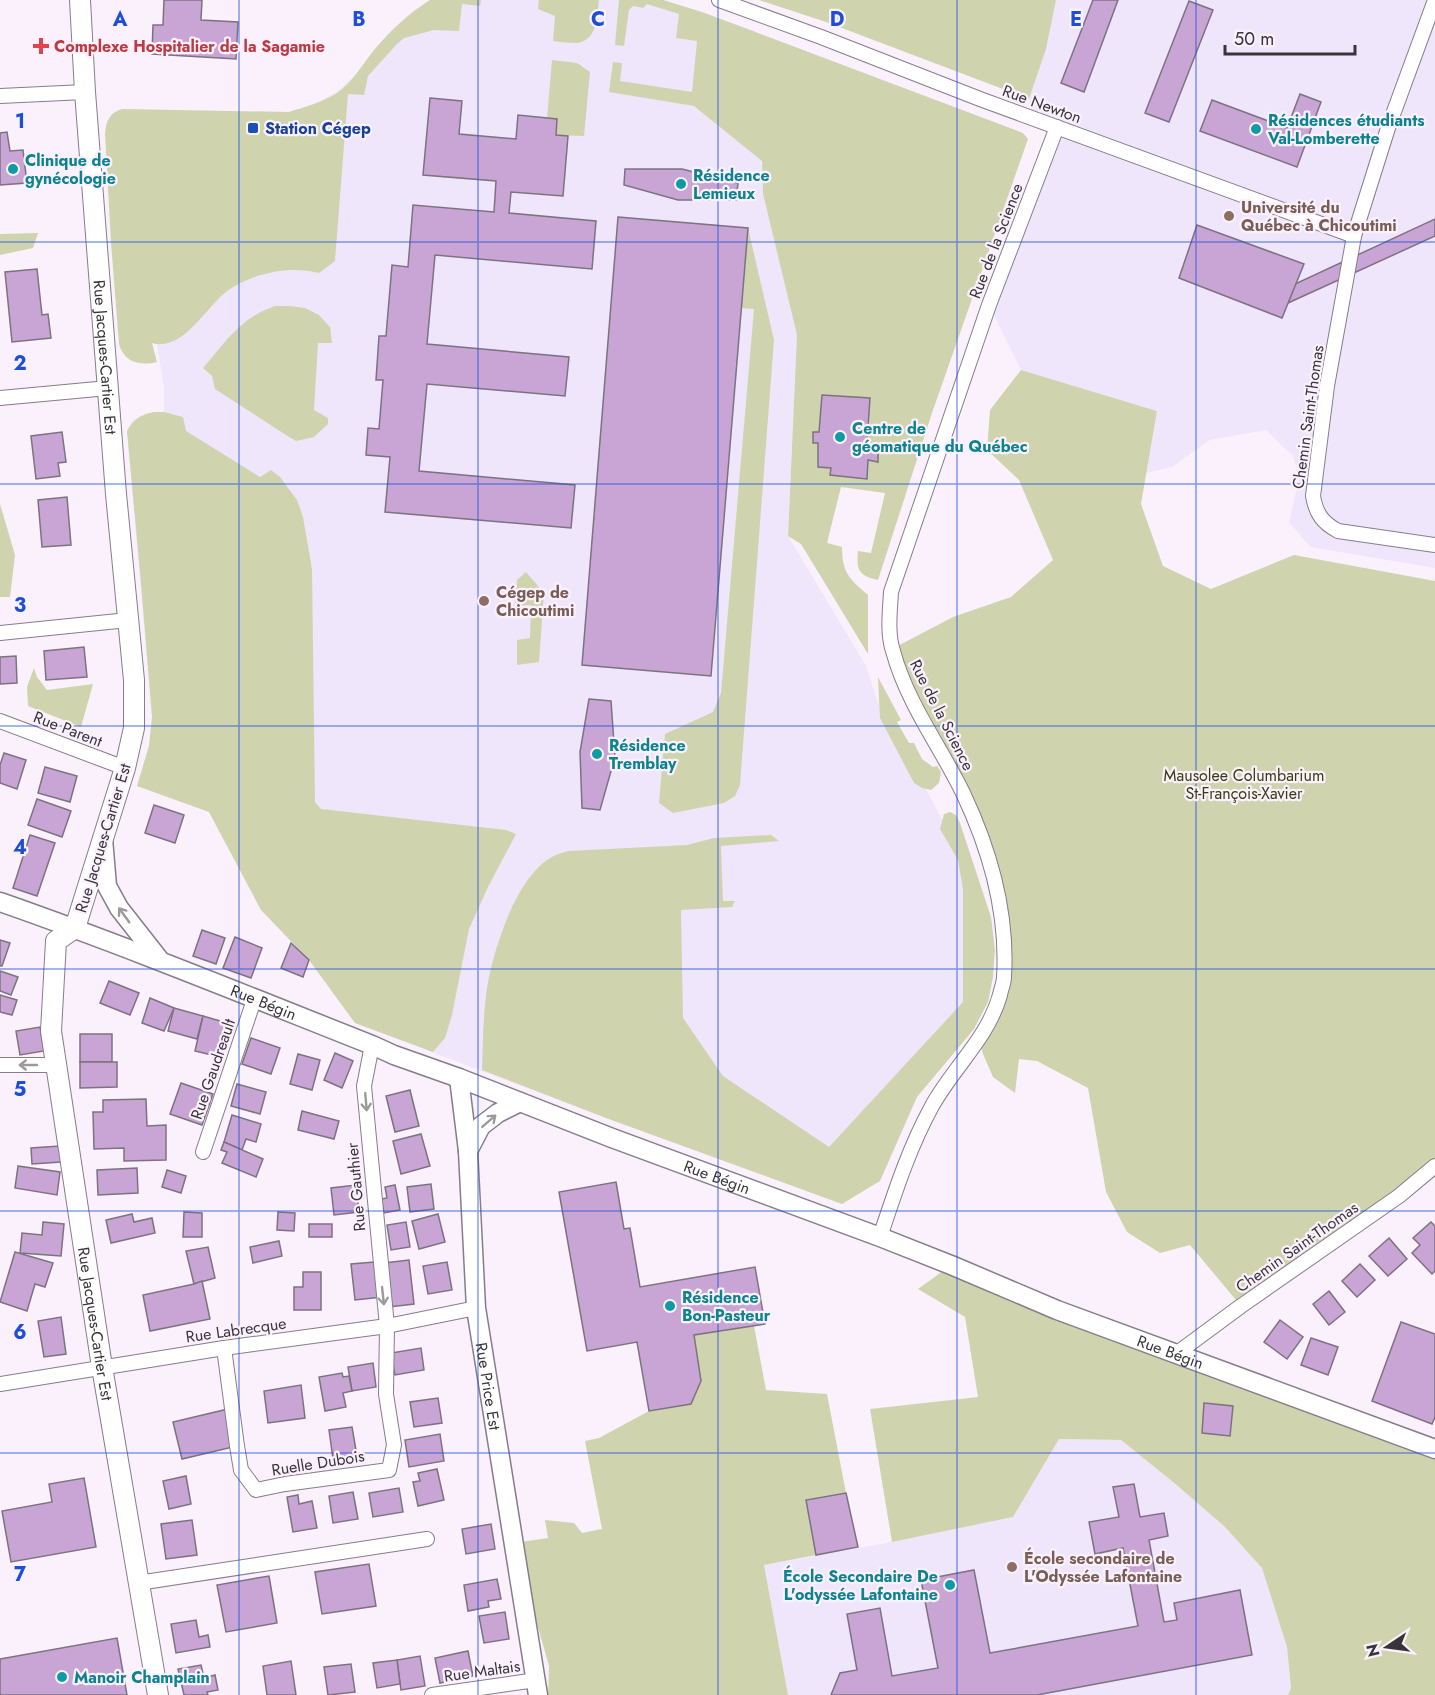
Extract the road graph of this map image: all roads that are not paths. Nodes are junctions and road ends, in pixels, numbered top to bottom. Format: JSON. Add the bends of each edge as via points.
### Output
{"nodes":[{"id":1,"x":80,"y":0,"type":"edge"},
{"id":2,"x":719,"y":0,"type":"edge"},
{"id":3,"x":1435,"y":0,"type":"edge"},
{"id":4,"x":85,"y":92,"type":"junction"},
{"id":5,"x":0,"y":96,"type":"edge"},
{"id":6,"x":1057,"y":127,"type":"junction"},
{"id":7,"x":1354,"y":236,"type":"junction"},
{"id":8,"x":108,"y":388,"type":"junction"},
{"id":9,"x":0,"y":398,"type":"edge"},
{"id":10,"x":1435,"y":546,"type":"edge"},
{"id":11,"x":128,"y":620,"type":"junction"},
{"id":12,"x":0,"y":633,"type":"edge"},
{"id":13,"x":0,"y":721,"type":"edge"},
{"id":14,"x":125,"y":768,"type":"junction"},
{"id":15,"x":103,"y":837,"type":"junction"},
{"id":16,"x":0,"y":903,"type":"edge"},
{"id":17,"x":75,"y":928,"type":"junction"},
{"id":18,"x":160,"y":961,"type":"junction"},
{"id":19,"x":255,"y":997,"type":"junction"},
{"id":20,"x":372,"y":1044,"type":"junction"},
{"id":21,"x":0,"y":1065,"type":"edge"},
{"id":22,"x":56,"y":1065,"type":"junction"},
{"id":23,"x":459,"y":1078,"type":"junction"},
{"id":24,"x":520,"y":1102,"type":"junction"},
{"id":25,"x":468,"y":1151,"type":"junction"},
{"id":26,"x":203,"y":1152,"type":"dead end"},
{"id":27,"x":1435,"y":1166,"type":"edge"},
{"id":28,"x":880,"y":1237,"type":"junction"},
{"id":29,"x":476,"y":1308,"type":"junction"},
{"id":30,"x":387,"y":1326,"type":"junction"},
{"id":31,"x":224,"y":1348,"type":"junction"},
{"id":32,"x":1176,"y":1354,"type":"junction"},
{"id":33,"x":102,"y":1367,"type":"junction"},
{"id":34,"x":0,"y":1384,"type":"edge"},
{"id":35,"x":1435,"y":1449,"type":"edge"},
{"id":36,"x":427,"y":1539,"type":"dead end"},
{"id":37,"x":138,"y":1583,"type":"junction"},
{"id":38,"x":537,"y":1687,"type":"edge"},
{"id":39,"x":158,"y":1695,"type":"edge"},
{"id":40,"x":432,"y":1695,"type":"edge"}],
"edges":[{"from":1,"to":4,"type":"main road","name":"Rue Jacques-Cartier Est"},
{"from":2,"to":6,"type":"street","name":"Rue Newton"},
{"from":3,"to":7,"type":"street"},
{"from":4,"to":5,"type":"street"},
{"from":4,"to":8,"type":"main road","name":"Rue Jacques-Cartier Est"},
{"from":6,"to":7,"type":"street","name":"Rue Newton"},
{"from":6,"to":28,"type":"street","name":"Rue de la Science","via":[[989,305],[891,592],[892,649],[904,683],[962,792],[984,843],[1004,936],[1004,979],[995,1011],[933,1104],[910,1150]]},
{"from":7,"to":10,"type":"street","name":"Chemin Saint-Thomas","via":[[1327,386],[1313,496],[1315,508],[1328,526],[1338,531]]},
{"from":8,"to":9,"type":"street"},
{"from":8,"to":11,"type":"main road","name":"Rue Jacques-Cartier Est"},
{"from":11,"to":12,"type":"street"},
{"from":11,"to":14,"type":"main road","name":"Rue Jacques-Cartier Est","via":[[134,728]]},
{"from":13,"to":14,"type":"street","name":"Rue Parent"},
{"from":14,"to":15,"type":"main road","name":"Rue Jacques-Cartier Est"},
{"from":15,"to":17,"type":"main road","name":"Rue Jacques-Cartier Est"},
{"from":18,"to":15,"type":"street","one_way":true,"via":[[119,908],[108,886]]},
{"from":16,"to":17,"type":"street","name":"Rue Bégin"},
{"from":17,"to":18,"type":"street","name":"Rue Bégin"},
{"from":17,"to":22,"type":"main road","name":"Rue Jacques-Cartier Est","via":[[56,941],[51,1031]]},
{"from":18,"to":19,"type":"street","name":"Rue Bégin"},
{"from":19,"to":20,"type":"street","name":"Rue Bégin"},
{"from":19,"to":26,"type":"street","name":"Rue Gaudreault"},
{"from":20,"to":23,"type":"street","name":"Rue Bégin"},
{"from":20,"to":30,"type":"street","name":"Rue Gauthier","one_way":true,"via":[[364,1086]]},
{"from":22,"to":21,"type":"street","one_way":true},
{"from":22,"to":33,"type":"main road","name":"Rue Jacques-Cartier Est"},
{"from":23,"to":24,"type":"street","name":"Rue Bégin"},
{"from":23,"to":25,"type":"street","name":"Rue Price Est"},
{"from":25,"to":24,"type":"street","one_way":true,"via":[[481,1126]]},
{"from":24,"to":28,"type":"street","name":"Rue Bégin"},
{"from":25,"to":29,"type":"street","name":"Rue Price Est"},
{"from":27,"to":32,"type":"street","name":"Chemin Saint-Thomas","via":[[1399,1197]]},
{"from":28,"to":32,"type":"street","name":"Rue Bégin"},
{"from":29,"to":30,"type":"street","name":"Rue Labrecque"},
{"from":29,"to":38,"type":"street","name":"Rue Price Est"},
{"from":30,"to":31,"type":"street","name":"Rue Labrecque"},
{"from":30,"to":31,"type":"street","name":"Ruelle Dubois","via":[[386,1394],[394,1445],[389,1470],[256,1490],[242,1470]]},
{"from":31,"to":33,"type":"street","name":"Rue Labrecque"},
{"from":32,"to":35,"type":"street","name":"Rue Bégin"},
{"from":33,"to":34,"type":"street","name":"Rue Labrecque"},
{"from":33,"to":37,"type":"main road","name":"Rue Jacques-Cartier Est"},
{"from":36,"to":37,"type":"street"},
{"from":37,"to":39,"type":"main road","name":"Rue Jacques-Cartier Est"},
{"from":38,"to":40,"type":"street","name":"Rue Maltais"}]}
